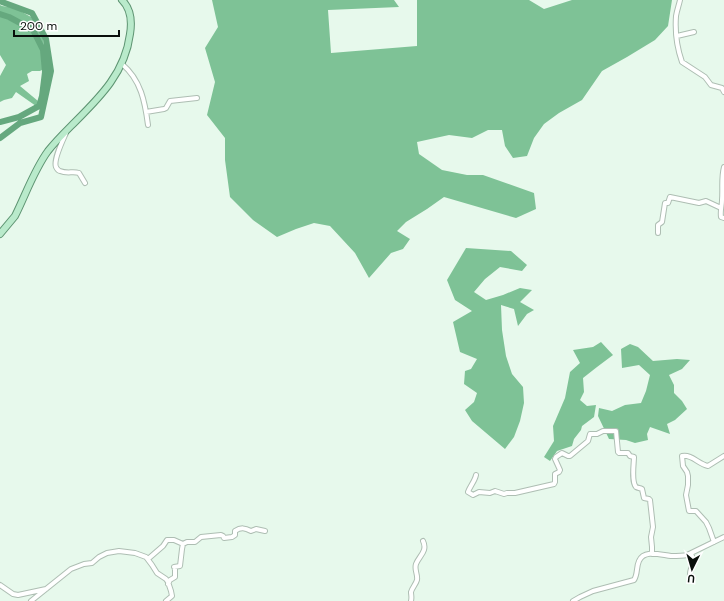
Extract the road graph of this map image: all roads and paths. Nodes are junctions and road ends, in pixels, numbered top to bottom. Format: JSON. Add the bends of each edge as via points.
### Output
{"nodes":[{"id":1,"x":122,"y":0,"type":"edge"},
{"id":2,"x":680,"y":0,"type":"edge"},
{"id":3,"x":694,"y":32,"type":"dead end"},
{"id":4,"x":677,"y":36,"type":"junction"},
{"id":5,"x":122,"y":64,"type":"junction"},
{"id":6,"x":723,"y":89,"type":"edge"},
{"id":7,"x":197,"y":98,"type":"dead end"},
{"id":8,"x":146,"y":112,"type":"junction"},
{"id":9,"x":148,"y":125,"type":"dead end"},
{"id":10,"x":66,"y":131,"type":"junction"},
{"id":11,"x":724,"y":167,"type":"edge"},
{"id":12,"x":85,"y":183,"type":"dead end"},
{"id":13,"x":722,"y":208,"type":"junction"},
{"id":14,"x":724,"y":218,"type":"edge"},
{"id":15,"x":658,"y":233,"type":"dead end"},
{"id":16,"x":0,"y":234,"type":"edge"},
{"id":17,"x":724,"y":456,"type":"edge"},
{"id":18,"x":476,"y":475,"type":"dead end"},
{"id":19,"x":265,"y":531,"type":"dead end"},
{"id":20,"x":724,"y":537,"type":"edge"},
{"id":21,"x":423,"y":542,"type":"dead end"},
{"id":22,"x":714,"y":542,"type":"junction"},
{"id":23,"x":183,"y":544,"type":"junction"},
{"id":24,"x":691,"y":553,"type":"junction"},
{"id":25,"x":652,"y":554,"type":"junction"},
{"id":26,"x":148,"y":559,"type":"junction"},
{"id":27,"x":690,"y":576,"type":"dead end"},
{"id":28,"x":168,"y":584,"type":"junction"},
{"id":29,"x":0,"y":585,"type":"edge"},
{"id":30,"x":48,"y":588,"type":"junction"},
{"id":31,"x":31,"y":601,"type":"edge"},
{"id":32,"x":166,"y":601,"type":"edge"},
{"id":33,"x":411,"y":601,"type":"edge"},
{"id":34,"x":573,"y":601,"type":"edge"}],
"edges":[{"from":1,"to":5,"type":"main road","via":[[130,13],[131,28],[128,50]]},
{"from":2,"to":4,"type":"street","via":[[676,17]]},
{"from":3,"to":4,"type":"street"},
{"from":4,"to":6,"type":"street","via":[[682,62],[705,77],[711,85]]},
{"from":5,"to":8,"type":"street","via":[[136,80]]},
{"from":5,"to":10,"type":"main road","via":[[114,80]]},
{"from":7,"to":8,"type":"street","via":[[170,101],[164,109]]},
{"from":8,"to":9,"type":"street"},
{"from":10,"to":12,"type":"street","via":[[57,155],[56,167],[63,172],[78,172]]},
{"from":10,"to":16,"type":"main road","via":[[43,158],[15,216]]},
{"from":11,"to":13,"type":"street"},
{"from":13,"to":14,"type":"street","via":[[720,212]]},
{"from":13,"to":15,"type":"street","via":[[706,201],[699,203],[670,197],[668,203],[665,203]]},
{"from":17,"to":22,"type":"street","via":[[708,466],[689,456],[682,456],[688,476],[686,494],[689,511],[696,511],[706,522]]},
{"from":18,"to":25,"type":"street","via":[[468,492],[473,495],[495,491],[504,494],[516,493],[554,484],[555,474],[560,470],[556,457],[562,453],[570,456],[588,442],[590,434],[616,431],[618,452],[634,457],[635,486],[642,489],[644,498],[650,500]]},
{"from":19,"to":23,"type":"street","via":[[240,528],[232,537],[201,537],[195,542]]},
{"from":20,"to":22,"type":"street"},
{"from":21,"to":33,"type":"street","via":[[425,549],[415,567],[417,580],[411,591]]},
{"from":22,"to":24,"type":"street"},
{"from":23,"to":26,"type":"street","via":[[167,540]]},
{"from":23,"to":28,"type":"street","via":[[180,566],[174,568],[175,577]]},
{"from":24,"to":25,"type":"street","via":[[681,556]]},
{"from":24,"to":27,"type":"street","via":[[694,561]]},
{"from":25,"to":34,"type":"street","via":[[642,556],[639,560],[636,576],[632,581],[593,591]]},
{"from":26,"to":28,"type":"street"},
{"from":26,"to":30,"type":"street","via":[[130,552],[107,553],[92,563],[71,569]]},
{"from":28,"to":32,"type":"street","via":[[172,596]]},
{"from":29,"to":30,"type":"street","via":[[18,595]]},
{"from":30,"to":31,"type":"street"}]}
